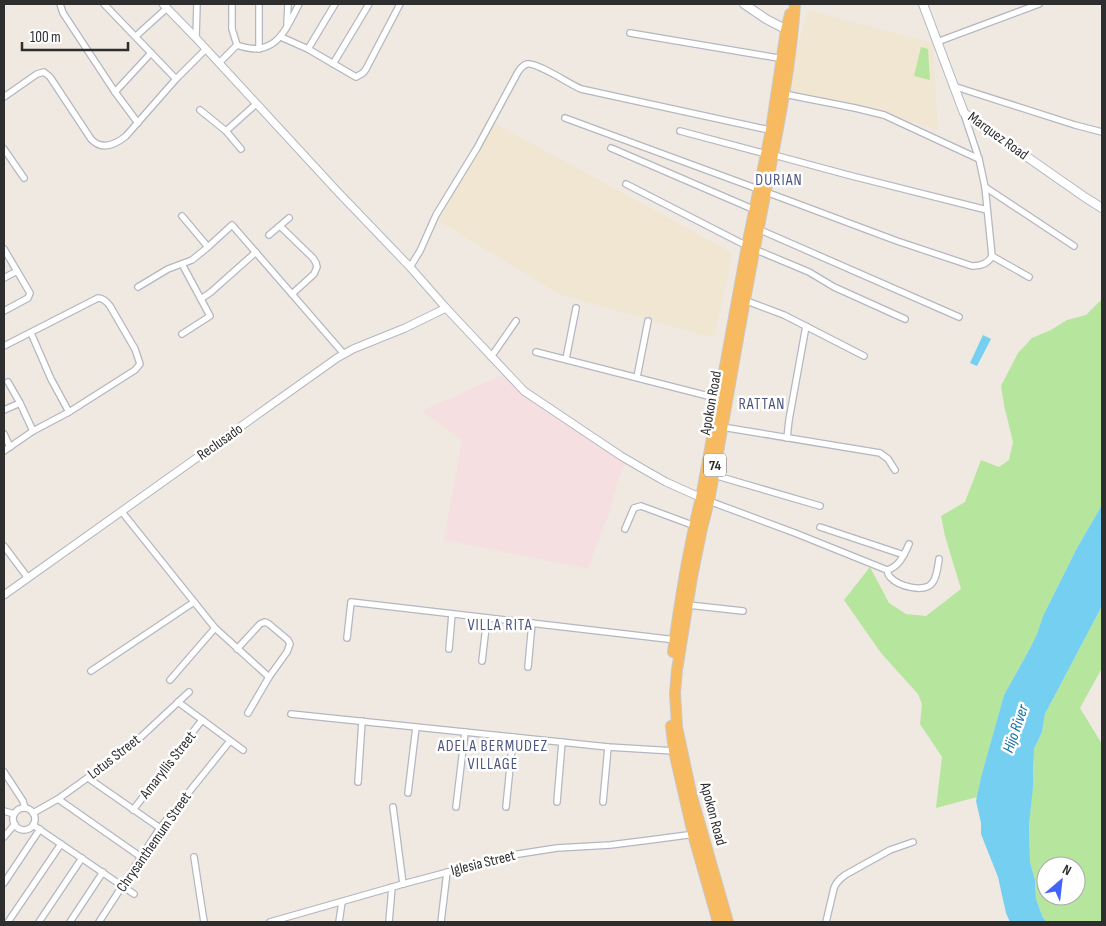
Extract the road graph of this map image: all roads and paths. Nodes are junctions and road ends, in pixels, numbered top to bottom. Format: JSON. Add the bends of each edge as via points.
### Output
{"nodes":[{"id":1,"x":60,"y":4,"type":"edge"},
{"id":2,"x":104,"y":4,"type":"edge"},
{"id":3,"x":197,"y":4,"type":"edge"},
{"id":4,"x":232,"y":4,"type":"edge"},
{"id":5,"x":259,"y":4,"type":"edge"},
{"id":6,"x":288,"y":4,"type":"edge"},
{"id":7,"x":299,"y":4,"type":"edge"},
{"id":8,"x":335,"y":4,"type":"edge"},
{"id":9,"x":368,"y":4,"type":"edge"},
{"id":10,"x":400,"y":4,"type":"edge"},
{"id":11,"x":744,"y":4,"type":"edge"},
{"id":12,"x":794,"y":4,"type":"edge"},
{"id":13,"x":926,"y":4,"type":"edge"},
{"id":14,"x":1039,"y":4,"type":"edge"},
{"id":15,"x":165,"y":6,"type":"edge"},
{"id":16,"x":287,"y":27,"type":"junction"},
{"id":17,"x":789,"y":31,"type":"junction"},
{"id":18,"x":630,"y":33,"type":"dead end"},
{"id":19,"x":136,"y":36,"type":"junction"},
{"id":20,"x":281,"y":37,"type":"junction"},
{"id":21,"x":196,"y":38,"type":"junction"},
{"id":22,"x":937,"y":42,"type":"junction"},
{"id":23,"x":237,"y":45,"type":"junction"},
{"id":24,"x":206,"y":49,"type":"junction"},
{"id":25,"x":260,"y":49,"type":"junction"},
{"id":26,"x":308,"y":49,"type":"junction"},
{"id":27,"x":151,"y":53,"type":"junction"},
{"id":28,"x":786,"y":59,"type":"junction"},
{"id":29,"x":219,"y":63,"type":"junction"},
{"id":30,"x":334,"y":64,"type":"junction"},
{"id":31,"x":176,"y":79,"type":"junction"},
{"id":32,"x":953,"y":86,"type":"junction"},
{"id":33,"x":115,"y":92,"type":"junction"},
{"id":34,"x":784,"y":94,"type":"junction"},
{"id":35,"x":4,"y":97,"type":"edge"},
{"id":36,"x":256,"y":104,"type":"junction"},
{"id":37,"x":200,"y":110,"type":"dead end"},
{"id":38,"x":964,"y":113,"type":"junction"},
{"id":39,"x":566,"y":118,"type":"dead end"},
{"id":40,"x":138,"y":123,"type":"junction"},
{"id":41,"x":226,"y":131,"type":"junction"},
{"id":42,"x":680,"y":131,"type":"dead end"},
{"id":43,"x":774,"y":131,"type":"junction"},
{"id":44,"x":1102,"y":132,"type":"edge"},
{"id":45,"x":611,"y":148,"type":"dead end"},
{"id":46,"x":4,"y":149,"type":"edge"},
{"id":47,"x":240,"y":149,"type":"dead end"},
{"id":48,"x":770,"y":154,"type":"junction"},
{"id":49,"x":979,"y":159,"type":"junction"},
{"id":50,"x":24,"y":178,"type":"dead end"},
{"id":51,"x":626,"y":184,"type":"dead end"},
{"id":52,"x":985,"y":187,"type":"junction"},
{"id":53,"x":762,"y":190,"type":"junction"},
{"id":54,"x":1102,"y":208,"type":"edge"},
{"id":55,"x":755,"y":210,"type":"junction"},
{"id":56,"x":987,"y":210,"type":"junction"},
{"id":57,"x":182,"y":216,"type":"dead end"},
{"id":58,"x":289,"y":218,"type":"dead end"},
{"id":59,"x":280,"y":226,"type":"junction"},
{"id":60,"x":758,"y":229,"type":"junction"},
{"id":61,"x":269,"y":235,"type":"dead end"},
{"id":62,"x":1074,"y":246,"type":"dead end"},
{"id":63,"x":208,"y":247,"type":"junction"},
{"id":64,"x":751,"y":247,"type":"junction"},
{"id":65,"x":4,"y":249,"type":"edge"},
{"id":66,"x":256,"y":252,"type":"junction"},
{"id":67,"x":992,"y":256,"type":"junction"},
{"id":68,"x":182,"y":264,"type":"junction"},
{"id":69,"x":410,"y":267,"type":"junction"},
{"id":70,"x":17,"y":271,"type":"junction"},
{"id":71,"x":1029,"y":277,"type":"dead end"},
{"id":72,"x":4,"y":278,"type":"edge"},
{"id":73,"x":138,"y":287,"type":"dead end"},
{"id":74,"x":292,"y":294,"type":"junction"},
{"id":75,"x":201,"y":299,"type":"junction"},
{"id":76,"x":741,"y":299,"type":"junction"},
{"id":77,"x":446,"y":308,"type":"junction"},
{"id":78,"x":576,"y":308,"type":"dead end"},
{"id":79,"x":4,"y":311,"type":"edge"},
{"id":80,"x":959,"y":317,"type":"dead end"},
{"id":81,"x":905,"y":319,"type":"dead end"},
{"id":82,"x":516,"y":321,"type":"dead end"},
{"id":83,"x":648,"y":321,"type":"dead end"},
{"id":84,"x":806,"y":326,"type":"junction"},
{"id":85,"x":31,"y":333,"type":"junction"},
{"id":86,"x":182,"y":334,"type":"dead end"},
{"id":87,"x":4,"y":346,"type":"edge"},
{"id":88,"x":536,"y":352,"type":"dead end"},
{"id":89,"x":344,"y":354,"type":"junction"},
{"id":90,"x":864,"y":356,"type":"dead end"},
{"id":91,"x":491,"y":357,"type":"junction"},
{"id":92,"x":566,"y":359,"type":"junction"},
{"id":93,"x":637,"y":377,"type":"junction"},
{"id":94,"x":8,"y":382,"type":"dead end"},
{"id":95,"x":723,"y":399,"type":"junction"},
{"id":96,"x":20,"y":403,"type":"junction"},
{"id":97,"x":4,"y":410,"type":"edge"},
{"id":98,"x":70,"y":412,"type":"junction"},
{"id":99,"x":718,"y":426,"type":"junction"},
{"id":100,"x":33,"y":431,"type":"junction"},
{"id":101,"x":4,"y":434,"type":"edge"},
{"id":102,"x":787,"y":438,"type":"junction"},
{"id":103,"x":10,"y":447,"type":"junction"},
{"id":104,"x":4,"y":451,"type":"edge"},
{"id":105,"x":895,"y":470,"type":"dead end"},
{"id":106,"x":714,"y":474,"type":"junction"},
{"id":107,"x":705,"y":499,"type":"junction"},
{"id":108,"x":820,"y":506,"type":"dead end"},
{"id":109,"x":122,"y":512,"type":"junction"},
{"id":110,"x":698,"y":527,"type":"junction"},
{"id":111,"x":820,"y":527,"type":"dead end"},
{"id":112,"x":625,"y":529,"type":"dead end"},
{"id":113,"x":909,"y":544,"type":"dead end"},
{"id":114,"x":4,"y":546,"type":"edge"},
{"id":115,"x":904,"y":555,"type":"junction"},
{"id":116,"x":940,"y":559,"type":"dead end"},
{"id":117,"x":887,"y":570,"type":"junction"},
{"id":118,"x":28,"y":578,"type":"junction"},
{"id":119,"x":4,"y":595,"type":"edge"},
{"id":120,"x":194,"y":602,"type":"junction"},
{"id":121,"x":688,"y":605,"type":"junction"},
{"id":122,"x":743,"y":611,"type":"dead end"},
{"id":123,"x":452,"y":614,"type":"junction"},
{"id":124,"x":487,"y":618,"type":"junction"},
{"id":125,"x":532,"y":623,"type":"junction"},
{"id":126,"x":215,"y":628,"type":"junction"},
{"id":127,"x":347,"y":638,"type":"dead end"},
{"id":128,"x":678,"y":640,"type":"junction"},
{"id":129,"x":237,"y":649,"type":"junction"},
{"id":130,"x":449,"y":649,"type":"dead end"},
{"id":131,"x":482,"y":661,"type":"dead end"},
{"id":132,"x":528,"y":667,"type":"dead end"},
{"id":133,"x":92,"y":671,"type":"dead end"},
{"id":134,"x":269,"y":677,"type":"junction"},
{"id":135,"x":170,"y":680,"type":"dead end"},
{"id":136,"x":188,"y":692,"type":"dead end"},
{"id":137,"x":178,"y":702,"type":"junction"},
{"id":138,"x":248,"y":713,"type":"dead end"},
{"id":139,"x":291,"y":714,"type":"dead end"},
{"id":140,"x":202,"y":720,"type":"junction"},
{"id":141,"x":362,"y":721,"type":"junction"},
{"id":142,"x":416,"y":727,"type":"junction"},
{"id":143,"x":464,"y":732,"type":"junction"},
{"id":144,"x":513,"y":737,"type":"junction"},
{"id":145,"x":230,"y":741,"type":"junction"},
{"id":146,"x":562,"y":742,"type":"junction"},
{"id":147,"x":608,"y":747,"type":"junction"},
{"id":148,"x":243,"y":750,"type":"dead end"},
{"id":149,"x":678,"y":751,"type":"junction"},
{"id":150,"x":4,"y":772,"type":"edge"},
{"id":151,"x":88,"y":778,"type":"junction"},
{"id":152,"x":358,"y":782,"type":"dead end"},
{"id":153,"x":408,"y":793,"type":"dead end"},
{"id":154,"x":58,"y":800,"type":"junction"},
{"id":155,"x":557,"y":802,"type":"dead end"},
{"id":156,"x":603,"y":802,"type":"dead end"},
{"id":157,"x":393,"y":807,"type":"dead end"},
{"id":158,"x":456,"y":807,"type":"dead end"},
{"id":159,"x":506,"y":807,"type":"dead end"},
{"id":160,"x":25,"y":808,"type":"junction"},
{"id":161,"x":133,"y":810,"type":"junction"},
{"id":162,"x":4,"y":811,"type":"edge"},
{"id":163,"x":33,"y":813,"type":"junction"},
{"id":164,"x":14,"y":814,"type":"junction"},
{"id":165,"x":15,"y":824,"type":"junction"},
{"id":166,"x":33,"y":825,"type":"junction"},
{"id":167,"x":160,"y":828,"type":"junction"},
{"id":168,"x":40,"y":829,"type":"junction"},
{"id":169,"x":697,"y":833,"type":"junction"},
{"id":170,"x":4,"y":837,"type":"edge"},
{"id":171,"x":913,"y":842,"type":"dead end"},
{"id":172,"x":61,"y":844,"type":"junction"},
{"id":173,"x":194,"y":856,"type":"dead end"},
{"id":174,"x":141,"y":857,"type":"junction"},
{"id":175,"x":82,"y":858,"type":"junction"},
{"id":176,"x":103,"y":872,"type":"junction"},
{"id":177,"x":447,"y":872,"type":"junction"},
{"id":178,"x":4,"y":883,"type":"edge"},
{"id":179,"x":403,"y":884,"type":"junction"},
{"id":180,"x":123,"y":886,"type":"junction"},
{"id":181,"x":392,"y":887,"type":"junction"},
{"id":182,"x":134,"y":894,"type":"dead end"},
{"id":183,"x":342,"y":902,"type":"junction"},
{"id":184,"x":720,"y":921,"type":"edge"},
{"id":185,"x":8,"y":922,"type":"edge"},
{"id":186,"x":39,"y":922,"type":"edge"},
{"id":187,"x":70,"y":922,"type":"edge"},
{"id":188,"x":99,"y":922,"type":"edge"},
{"id":189,"x":204,"y":922,"type":"edge"},
{"id":190,"x":270,"y":922,"type":"edge"},
{"id":191,"x":339,"y":922,"type":"edge"},
{"id":192,"x":388,"y":922,"type":"edge"},
{"id":193,"x":441,"y":922,"type":"edge"},
{"id":194,"x":826,"y":922,"type":"edge"}],
"edges":[{"from":1,"to":33,"type":"street"},
{"from":2,"to":19,"type":"street"},
{"from":3,"to":21,"type":"street"},
{"from":4,"to":23,"type":"street","via":[[232,30]]},
{"from":5,"to":25,"type":"street"},
{"from":6,"to":16,"type":"street"},
{"from":7,"to":16,"type":"street"},
{"from":8,"to":26,"type":"street"},
{"from":9,"to":30,"type":"street"},
{"from":10,"to":30,"type":"street","via":[[362,73],[356,77]]},
{"from":11,"to":17,"type":"main road"},
{"from":12,"to":17,"type":"highway","name":"Apokon Road","number":"74"},
{"from":13,"to":22,"type":"main road","name":"Marquez Road"},
{"from":14,"to":22,"type":"street"},
{"from":15,"to":19,"type":"street"},
{"from":15,"to":21,"type":"street"},
{"from":16,"to":20,"type":"street"},
{"from":17,"to":28,"type":"highway","name":"Apokon Road","number":"74"},
{"from":18,"to":28,"type":"street"},
{"from":19,"to":27,"type":"street"},
{"from":20,"to":25,"type":"street"},
{"from":20,"to":26,"type":"street"},
{"from":21,"to":24,"type":"street"},
{"from":22,"to":32,"type":"main road","name":"Marquez Road"},
{"from":23,"to":25,"type":"street"},
{"from":23,"to":29,"type":"street"},
{"from":24,"to":29,"type":"street"},
{"from":24,"to":31,"type":"street"},
{"from":26,"to":30,"type":"street"},
{"from":27,"to":31,"type":"street"},
{"from":27,"to":33,"type":"street"},
{"from":28,"to":34,"type":"highway","name":"Apokon Road","number":"74"},
{"from":28,"to":43,"type":"highway","name":"Apokon Road","number":"74"},
{"from":29,"to":36,"type":"street"},
{"from":31,"to":40,"type":"street"},
{"from":32,"to":38,"type":"main road","name":"Marquez Road"},
{"from":32,"to":44,"type":"street"},
{"from":33,"to":40,"type":"street"},
{"from":34,"to":43,"type":"highway","name":"Apokon Road","number":"74"},
{"from":34,"to":49,"type":"street","via":[[884,115]]},
{"from":35,"to":40,"type":"street","via":[[44,72],[94,143],[102,146],[114,144]]},
{"from":36,"to":41,"type":"street"},
{"from":36,"to":69,"type":"street"},
{"from":37,"to":41,"type":"street"},
{"from":38,"to":49,"type":"street"},
{"from":38,"to":54,"type":"main road","name":"Marquez Road"},
{"from":39,"to":53,"type":"street"},
{"from":41,"to":47,"type":"street"},
{"from":42,"to":48,"type":"street"},
{"from":43,"to":48,"type":"highway","name":"Apokon Road","number":"74"},
{"from":43,"to":69,"type":"street","via":[[581,89],[525,64],[436,215]]},
{"from":45,"to":55,"type":"street"},
{"from":46,"to":50,"type":"street"},
{"from":48,"to":53,"type":"highway","name":"Apokon Road","number":"74"},
{"from":48,"to":56,"type":"street"},
{"from":49,"to":52,"type":"street"},
{"from":51,"to":64,"type":"street"},
{"from":52,"to":56,"type":"street"},
{"from":52,"to":62,"type":"street"},
{"from":53,"to":55,"type":"highway","name":"Apokon Road","number":"74"},
{"from":53,"to":60,"type":"highway","name":"Apokon Road","number":"74"},
{"from":53,"to":67,"type":"street","via":[[962,263],[978,266],[986,264]]},
{"from":55,"to":64,"type":"highway","name":"Apokon Road","number":"74"},
{"from":56,"to":67,"type":"street"},
{"from":57,"to":63,"type":"street"},
{"from":58,"to":59,"type":"street"},
{"from":59,"to":61,"type":"street"},
{"from":59,"to":74,"type":"street","via":[[313,258],[317,267],[314,274]]},
{"from":60,"to":64,"type":"highway","name":"Apokon Road","number":"74"},
{"from":60,"to":80,"type":"street"},
{"from":63,"to":66,"type":"street","via":[[232,225]]},
{"from":63,"to":68,"type":"street"},
{"from":64,"to":76,"type":"highway","name":"Apokon Road","number":"74"},
{"from":64,"to":81,"type":"street"},
{"from":65,"to":70,"type":"street"},
{"from":66,"to":74,"type":"street"},
{"from":66,"to":75,"type":"street"},
{"from":67,"to":71,"type":"street"},
{"from":68,"to":73,"type":"street"},
{"from":68,"to":75,"type":"street"},
{"from":69,"to":77,"type":"street"},
{"from":70,"to":72,"type":"street"},
{"from":70,"to":79,"type":"street","via":[[30,295]]},
{"from":74,"to":89,"type":"street"},
{"from":75,"to":86,"type":"street","via":[[210,316]]},
{"from":76,"to":84,"type":"street","via":[[784,314]]},
{"from":76,"to":95,"type":"highway","name":"Apokon Road","number":"74"},
{"from":77,"to":89,"type":"street","name":"Reclusado"},
{"from":77,"to":91,"type":"street"},
{"from":78,"to":92,"type":"street"},
{"from":82,"to":91,"type":"street"},
{"from":83,"to":93,"type":"street"},
{"from":84,"to":90,"type":"street"},
{"from":84,"to":102,"type":"street"},
{"from":85,"to":87,"type":"street"},
{"from":85,"to":98,"type":"street"},
{"from":85,"to":98,"type":"street","via":[[100,298],[110,306],[134,349],[140,364],[135,370]]},
{"from":88,"to":92,"type":"street"},
{"from":89,"to":109,"type":"street","name":"Reclusado"},
{"from":91,"to":107,"type":"street","via":[[534,398],[621,456],[666,482]]},
{"from":92,"to":93,"type":"street"},
{"from":93,"to":95,"type":"street"},
{"from":94,"to":96,"type":"street"},
{"from":95,"to":99,"type":"highway","name":"Apokon Road","number":"74"},
{"from":96,"to":97,"type":"street"},
{"from":96,"to":100,"type":"street"},
{"from":98,"to":100,"type":"street"},
{"from":99,"to":102,"type":"street"},
{"from":99,"to":106,"type":"highway","name":"Apokon Road","number":"74"},
{"from":99,"to":107,"type":"highway","name":"Apokon Road","number":"74"},
{"from":100,"to":103,"type":"street"},
{"from":101,"to":103,"type":"street"},
{"from":102,"to":105,"type":"street","via":[[880,454]]},
{"from":103,"to":104,"type":"street"},
{"from":106,"to":107,"type":"highway","name":"Apokon Road","number":"74"},
{"from":106,"to":108,"type":"street"},
{"from":107,"to":110,"type":"highway","name":"Apokon Road","number":"74"},
{"from":107,"to":117,"type":"street"},
{"from":109,"to":118,"type":"street","name":"Reclusado"},
{"from":109,"to":120,"type":"street"},
{"from":110,"to":112,"type":"street","via":[[637,506]]},
{"from":110,"to":121,"type":"highway","name":"Apokon Road","number":"74"},
{"from":110,"to":128,"type":"highway","name":"Apokon Road","number":"74","via":[[679,603]]},
{"from":111,"to":115,"type":"street"},
{"from":113,"to":115,"type":"street"},
{"from":114,"to":118,"type":"street"},
{"from":115,"to":117,"type":"street"},
{"from":116,"to":117,"type":"street","via":[[933,583],[928,587],[903,585],[892,579]]},
{"from":118,"to":119,"type":"street","name":"Reclusado"},
{"from":120,"to":126,"type":"street"},
{"from":120,"to":133,"type":"street"},
{"from":121,"to":122,"type":"street"},
{"from":121,"to":128,"type":"highway","name":"Apokon Road","number":"74"},
{"from":123,"to":124,"type":"street"},
{"from":123,"to":127,"type":"street","via":[[351,602]]},
{"from":123,"to":130,"type":"street"},
{"from":124,"to":125,"type":"street"},
{"from":124,"to":131,"type":"street"},
{"from":125,"to":128,"type":"street"},
{"from":125,"to":132,"type":"street"},
{"from":126,"to":129,"type":"street"},
{"from":126,"to":135,"type":"street"},
{"from":128,"to":149,"type":"highway","name":"Apokon Road","number":"74","via":[[675,693]]},
{"from":129,"to":134,"type":"street"},
{"from":129,"to":134,"type":"street","via":[[265,622],[288,640],[287,652]]},
{"from":134,"to":138,"type":"street"},
{"from":136,"to":137,"type":"street","name":"Lotus Street"},
{"from":137,"to":140,"type":"street"},
{"from":137,"to":151,"type":"street","name":"Lotus Street","via":[[129,748]]},
{"from":139,"to":141,"type":"street"},
{"from":140,"to":145,"type":"street"},
{"from":140,"to":161,"type":"street","name":"Amaryllis Street"},
{"from":141,"to":142,"type":"street"},
{"from":141,"to":152,"type":"street"},
{"from":142,"to":143,"type":"street"},
{"from":142,"to":153,"type":"street"},
{"from":143,"to":144,"type":"street"},
{"from":143,"to":158,"type":"street"},
{"from":144,"to":146,"type":"street"},
{"from":144,"to":159,"type":"street"},
{"from":145,"to":148,"type":"street"},
{"from":145,"to":167,"type":"street","name":"Chrysanthemum Street"},
{"from":146,"to":147,"type":"street"},
{"from":146,"to":155,"type":"street"},
{"from":147,"to":149,"type":"street"},
{"from":147,"to":156,"type":"street"},
{"from":149,"to":169,"type":"highway","name":"Apokon Road","number":"74","via":[[692,797]]},
{"from":150,"to":160,"type":"street"},
{"from":151,"to":154,"type":"street","name":"Lotus Street"},
{"from":151,"to":161,"type":"street"},
{"from":154,"to":163,"type":"street","name":"Lotus Street"},
{"from":154,"to":174,"type":"street"},
{"from":157,"to":179,"type":"street"},
{"from":160,"to":163,"type":"street"},
{"from":160,"to":164,"type":"street"},
{"from":161,"to":167,"type":"street"},
{"from":162,"to":164,"type":"street"},
{"from":163,"to":166,"type":"street"},
{"from":164,"to":165,"type":"street"},
{"from":165,"to":166,"type":"street","via":[[22,829]]},
{"from":165,"to":170,"type":"street"},
{"from":166,"to":168,"type":"street"},
{"from":167,"to":174,"type":"street","name":"Chrysanthemum Street"},
{"from":168,"to":172,"type":"street"},
{"from":168,"to":178,"type":"street"},
{"from":169,"to":177,"type":"street","name":"Iglesia Street","via":[[534,851]]},
{"from":169,"to":184,"type":"highway","name":"Apokon Road","number":"74"},
{"from":171,"to":194,"type":"street","via":[[890,850],[836,882]]},
{"from":172,"to":175,"type":"street"},
{"from":172,"to":185,"type":"street"},
{"from":173,"to":189,"type":"street"},
{"from":174,"to":180,"type":"street","name":"Chrysanthemum Street"},
{"from":175,"to":176,"type":"street"},
{"from":175,"to":186,"type":"street"},
{"from":176,"to":180,"type":"street"},
{"from":176,"to":187,"type":"street"},
{"from":177,"to":179,"type":"street","name":"Iglesia Street"},
{"from":177,"to":193,"type":"street"},
{"from":179,"to":181,"type":"street","name":"Iglesia Street"},
{"from":180,"to":182,"type":"street"},
{"from":180,"to":188,"type":"street","name":"Chrysanthemum Street"},
{"from":181,"to":183,"type":"street","name":"Iglesia Street"},
{"from":181,"to":192,"type":"street"},
{"from":183,"to":190,"type":"street","name":"Iglesia Street"},
{"from":183,"to":191,"type":"street"}]}
